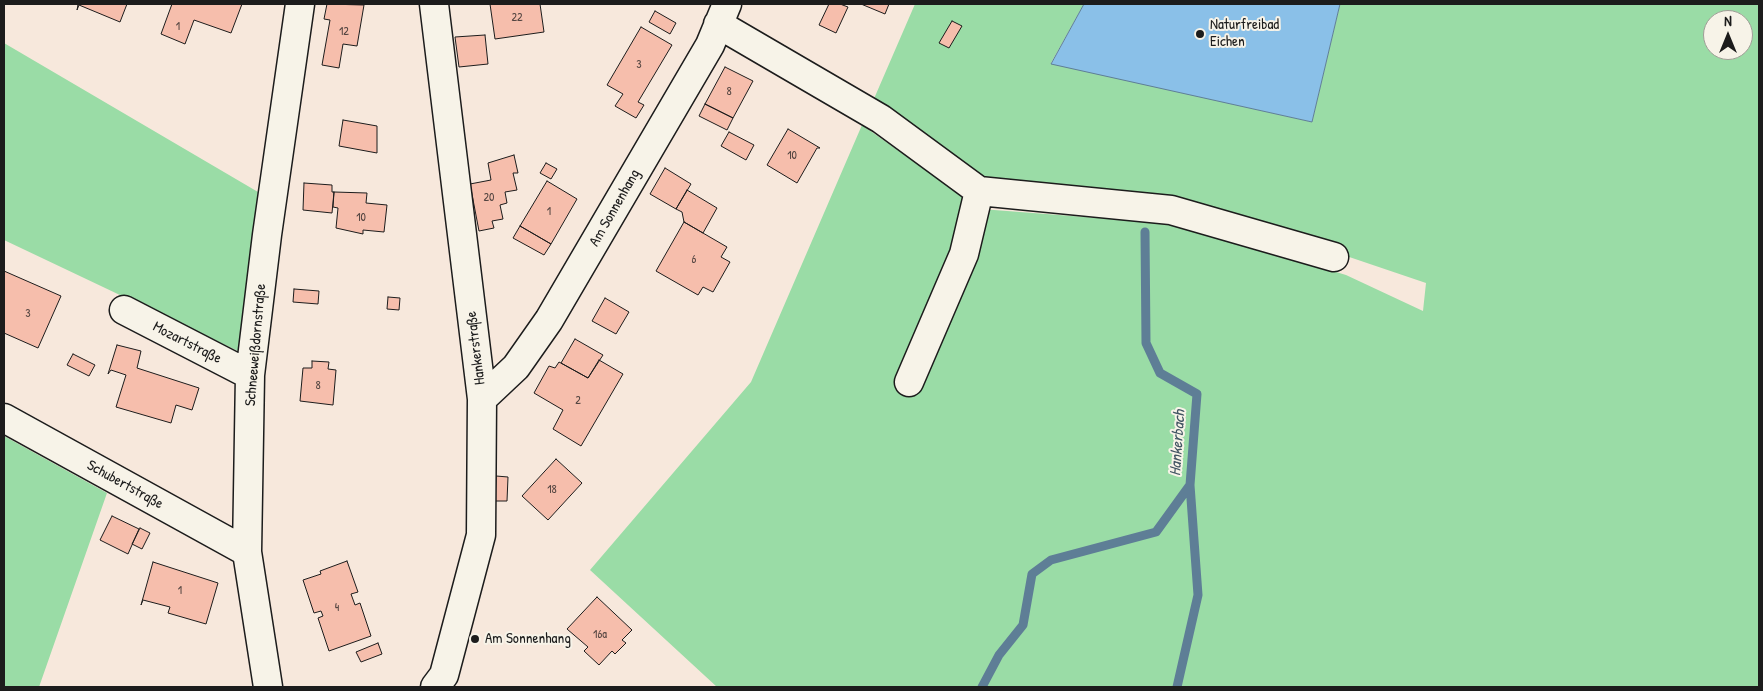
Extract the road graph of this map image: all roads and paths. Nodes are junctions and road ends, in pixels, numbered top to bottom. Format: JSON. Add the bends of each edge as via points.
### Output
{"nodes":[{"id":1,"x":300,"y":4,"type":"edge"},
{"id":2,"x":434,"y":4,"type":"edge"},
{"id":3,"x":723,"y":14,"type":"edge"},
{"id":4,"x":979,"y":191,"type":"junction"},
{"id":5,"x":1334,"y":257,"type":"dead end"},
{"id":6,"x":124,"y":310,"type":"dead end"},
{"id":7,"x":250,"y":375,"type":"junction"},
{"id":8,"x":909,"y":382,"type":"dead end"},
{"id":9,"x":482,"y":399,"type":"junction"},
{"id":10,"x":4,"y":418,"type":"edge"},
{"id":11,"x":247,"y":552,"type":"junction"},
{"id":12,"x":268,"y":687,"type":"edge"},
{"id":13,"x":435,"y":687,"type":"edge"}],
"edges":[{"from":1,"to":7,"type":"street","name":"Schneeweißdornstraße"},
{"from":2,"to":9,"type":"street","name":"Hankerstraße"},
{"from":3,"to":4,"type":"street","via":[[881,119]]},
{"from":3,"to":9,"type":"street","name":"Am Sonnenhang","via":[[710,45],[549,320],[516,367]]},
{"from":4,"to":5,"type":"street","via":[[1171,210]]},
{"from":4,"to":8,"type":"street","via":[[964,254]]},
{"from":6,"to":7,"type":"street","name":"Mozartstraße"},
{"from":7,"to":11,"type":"street","name":"Schneeweißdornstraße"},
{"from":9,"to":13,"type":"street","name":"Hankerstraße","via":[[481,536],[444,675]]},
{"from":10,"to":11,"type":"street","name":"Schubertstraße"},
{"from":11,"to":12,"type":"street","name":"Schneeweißdornstraße"}]}
